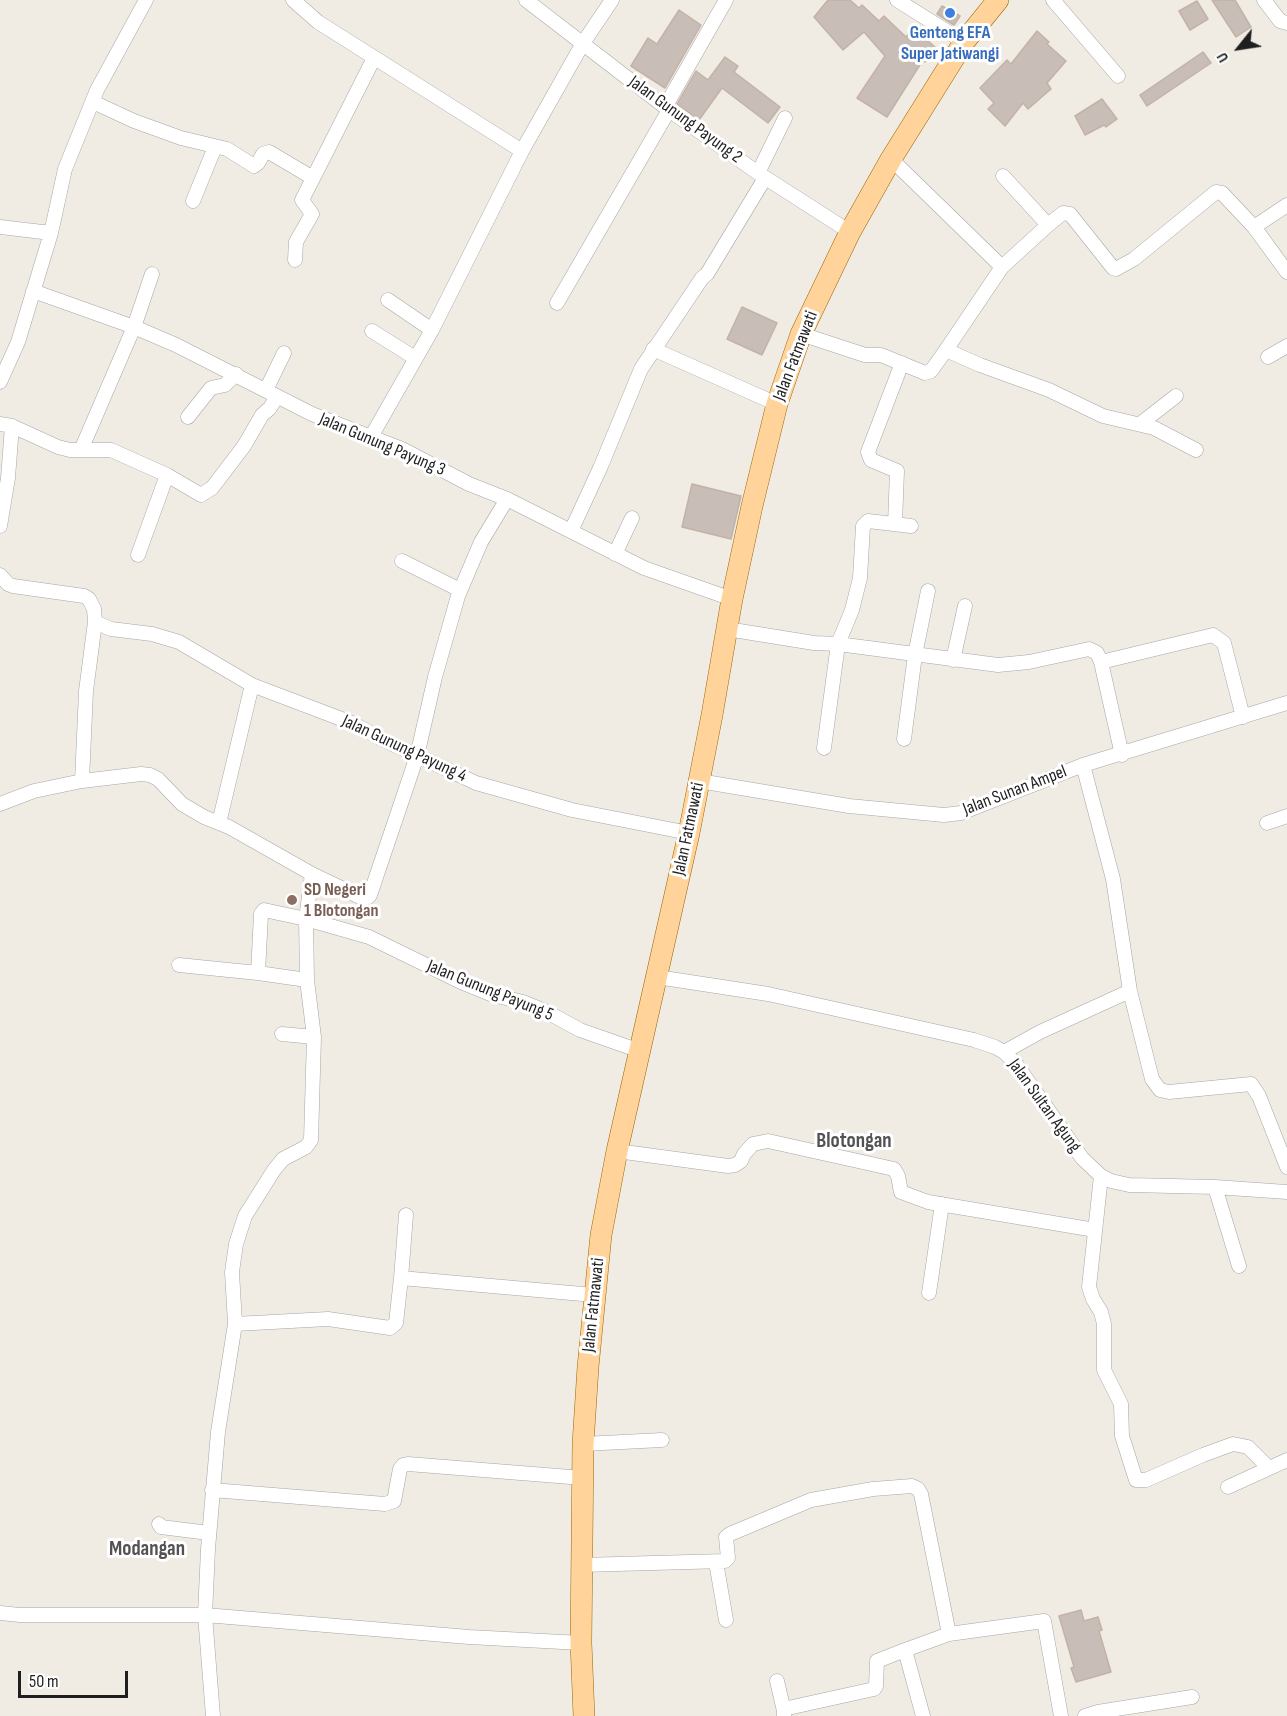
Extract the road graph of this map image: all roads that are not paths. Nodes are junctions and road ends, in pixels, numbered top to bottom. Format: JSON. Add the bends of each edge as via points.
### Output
{"nodes":[{"id":1,"x":146,"y":0,"type":"edge"},
{"id":2,"x":293,"y":0,"type":"edge"},
{"id":3,"x":526,"y":0,"type":"edge"},
{"id":4,"x":612,"y":0,"type":"edge"},
{"id":5,"x":726,"y":0,"type":"edge"},
{"id":6,"x":897,"y":0,"type":"edge"},
{"id":7,"x":998,"y":0,"type":"edge"},
{"id":8,"x":1053,"y":0,"type":"edge"},
{"id":9,"x":1264,"y":0,"type":"edge"},
{"id":10,"x":1287,"y":23,"type":"edge"},
{"id":11,"x":964,"y":42,"type":"junction"},
{"id":12,"x":584,"y":43,"type":"junction"},
{"id":13,"x":375,"y":58,"type":"junction"},
{"id":14,"x":1118,"y":76,"type":"dead end"},
{"id":15,"x":93,"y":102,"type":"junction"},
{"id":16,"x":667,"y":108,"type":"junction"},
{"id":17,"x":785,"y":118,"type":"dead end"},
{"id":18,"x":215,"y":147,"type":"junction"},
{"id":19,"x":522,"y":152,"type":"junction"},
{"id":20,"x":891,"y":159,"type":"junction"},
{"id":21,"x":761,"y":175,"type":"junction"},
{"id":22,"x":1003,"y":176,"type":"dead end"},
{"id":23,"x":313,"y":178,"type":"junction"},
{"id":24,"x":193,"y":201,"type":"dead end"},
{"id":25,"x":1287,"y":205,"type":"edge"},
{"id":26,"x":1048,"y":225,"type":"junction"},
{"id":27,"x":0,"y":227,"type":"edge"},
{"id":28,"x":1254,"y":227,"type":"junction"},
{"id":29,"x":51,"y":232,"type":"junction"},
{"id":30,"x":850,"y":232,"type":"junction"},
{"id":31,"x":295,"y":260,"type":"dead end"},
{"id":32,"x":1002,"y":267,"type":"junction"},
{"id":33,"x":1287,"y":272,"type":"edge"},
{"id":34,"x":152,"y":274,"type":"dead end"},
{"id":35,"x":33,"y":291,"type":"junction"},
{"id":36,"x":388,"y":300,"type":"dead end"},
{"id":37,"x":557,"y":303,"type":"dead end"},
{"id":38,"x":134,"y":327,"type":"junction"},
{"id":39,"x":432,"y":330,"type":"junction"},
{"id":40,"x":372,"y":331,"type":"dead end"},
{"id":41,"x":801,"y":334,"type":"junction"},
{"id":42,"x":1287,"y":346,"type":"edge"},
{"id":43,"x":653,"y":349,"type":"junction"},
{"id":44,"x":946,"y":350,"type":"junction"},
{"id":45,"x":284,"y":353,"type":"dead end"},
{"id":46,"x":1268,"y":357,"type":"dead end"},
{"id":47,"x":415,"y":358,"type":"junction"},
{"id":48,"x":902,"y":363,"type":"junction"},
{"id":49,"x":236,"y":374,"type":"junction"},
{"id":50,"x":0,"y":382,"type":"edge"},
{"id":51,"x":272,"y":393,"type":"junction"},
{"id":52,"x":1176,"y":396,"type":"dead end"},
{"id":53,"x":777,"y":404,"type":"junction"},
{"id":54,"x":188,"y":417,"type":"dead end"},
{"id":55,"x":1140,"y":424,"type":"junction"},
{"id":56,"x":6,"y":425,"type":"edge"},
{"id":57,"x":371,"y":436,"type":"junction"},
{"id":58,"x":81,"y":450,"type":"junction"},
{"id":59,"x":1196,"y":450,"type":"dead end"},
{"id":60,"x":167,"y":475,"type":"junction"},
{"id":61,"x":507,"y":499,"type":"junction"},
{"id":62,"x":632,"y":518,"type":"dead end"},
{"id":63,"x":895,"y":524,"type":"junction"},
{"id":64,"x":0,"y":526,"type":"edge"},
{"id":65,"x":911,"y":526,"type":"dead end"},
{"id":66,"x":571,"y":531,"type":"junction"},
{"id":67,"x":615,"y":554,"type":"junction"},
{"id":68,"x":138,"y":555,"type":"dead end"},
{"id":69,"x":402,"y":561,"type":"dead end"},
{"id":70,"x":0,"y":575,"type":"edge"},
{"id":71,"x":460,"y":590,"type":"junction"},
{"id":72,"x":928,"y":591,"type":"dead end"},
{"id":73,"x":732,"y":599,"type":"junction"},
{"id":74,"x":964,"y":606,"type":"dead end"},
{"id":75,"x":94,"y":622,"type":"junction"},
{"id":76,"x":727,"y":629,"type":"junction"},
{"id":77,"x":838,"y":644,"type":"junction"},
{"id":78,"x":915,"y":655,"type":"junction"},
{"id":79,"x":953,"y":660,"type":"junction"},
{"id":80,"x":1101,"y":662,"type":"junction"},
{"id":81,"x":252,"y":685,"type":"junction"},
{"id":82,"x":1287,"y":703,"type":"edge"},
{"id":83,"x":1242,"y":717,"type":"junction"},
{"id":84,"x":904,"y":739,"type":"dead end"},
{"id":85,"x":824,"y":748,"type":"dead end"},
{"id":86,"x":1122,"y":755,"type":"junction"},
{"id":87,"x":417,"y":756,"type":"junction"},
{"id":88,"x":1083,"y":765,"type":"junction"},
{"id":89,"x":82,"y":781,"type":"junction"},
{"id":90,"x":699,"y":781,"type":"junction"},
{"id":91,"x":0,"y":804,"type":"edge"},
{"id":92,"x":1287,"y":816,"type":"edge"},
{"id":93,"x":219,"y":823,"type":"junction"},
{"id":94,"x":1267,"y":823,"type":"dead end"},
{"id":95,"x":689,"y":833,"type":"junction"},
{"id":96,"x":312,"y":874,"type":"junction"},
{"id":97,"x":306,"y":919,"type":"junction"},
{"id":98,"x":179,"y":965,"type":"dead end"},
{"id":99,"x":258,"y":973,"type":"junction"},
{"id":100,"x":657,"y":977,"type":"junction"},
{"id":101,"x":307,"y":980,"type":"junction"},
{"id":102,"x":1130,"y":991,"type":"junction"},
{"id":103,"x":282,"y":1034,"type":"dead end"},
{"id":104,"x":314,"y":1037,"type":"junction"},
{"id":105,"x":640,"y":1051,"type":"junction"},
{"id":106,"x":1004,"y":1052,"type":"junction"},
{"id":107,"x":617,"y":1151,"type":"junction"},
{"id":108,"x":1287,"y":1167,"type":"edge"},
{"id":109,"x":1101,"y":1176,"type":"junction"},
{"id":110,"x":1215,"y":1187,"type":"junction"},
{"id":111,"x":1287,"y":1192,"type":"edge"},
{"id":112,"x":942,"y":1204,"type":"junction"},
{"id":113,"x":406,"y":1215,"type":"dead end"},
{"id":114,"x":1095,"y":1230,"type":"junction"},
{"id":115,"x":1239,"y":1266,"type":"dead end"},
{"id":116,"x":401,"y":1278,"type":"junction"},
{"id":117,"x":929,"y":1293,"type":"dead end"},
{"id":118,"x":594,"y":1295,"type":"junction"},
{"id":119,"x":235,"y":1324,"type":"junction"},
{"id":120,"x":662,"y":1440,"type":"dead end"},
{"id":121,"x":583,"y":1444,"type":"junction"},
{"id":122,"x":1287,"y":1460,"type":"edge"},
{"id":123,"x":1269,"y":1468,"type":"junction"},
{"id":124,"x":583,"y":1479,"type":"junction"},
{"id":125,"x":1228,"y":1487,"type":"dead end"},
{"id":126,"x":212,"y":1490,"type":"junction"},
{"id":127,"x":159,"y":1524,"type":"dead end"},
{"id":128,"x":209,"y":1533,"type":"junction"},
{"id":129,"x":716,"y":1562,"type":"junction"},
{"id":130,"x":581,"y":1565,"type":"junction"},
{"id":131,"x":0,"y":1613,"type":"edge"},
{"id":132,"x":205,"y":1615,"type":"junction"},
{"id":133,"x":726,"y":1620,"type":"dead end"},
{"id":134,"x":949,"y":1634,"type":"junction"},
{"id":135,"x":581,"y":1643,"type":"junction"},
{"id":136,"x":905,"y":1650,"type":"junction"},
{"id":137,"x":777,"y":1681,"type":"dead end"},
{"id":138,"x":1192,"y":1697,"type":"dead end"},
{"id":139,"x":784,"y":1713,"type":"edge"},
{"id":140,"x":213,"y":1716,"type":"edge"},
{"id":141,"x":584,"y":1716,"type":"edge"},
{"id":142,"x":923,"y":1716,"type":"edge"},
{"id":143,"x":1061,"y":1716,"type":"edge"},
{"id":144,"x":1085,"y":1716,"type":"edge"}],
"edges":[{"from":1,"to":15,"type":"street"},
{"from":2,"to":13,"type":"street","via":[[318,22]]},
{"from":3,"to":12,"type":"street","name":"Jalan Gunung Payung 2"},
{"from":4,"to":12,"type":"street"},
{"from":5,"to":16,"type":"street"},
{"from":6,"to":11,"type":"street"},
{"from":7,"to":11,"type":"main road","name":"Jalan Fatmawati"},
{"from":8,"to":14,"type":"street"},
{"from":9,"to":10,"type":"street","via":[[1280,21]]},
{"from":11,"to":20,"type":"main road","name":"Jalan Fatmawati"},
{"from":12,"to":16,"type":"street","name":"Jalan Gunung Payung 2"},
{"from":12,"to":19,"type":"street"},
{"from":13,"to":19,"type":"street"},
{"from":13,"to":23,"type":"street"},
{"from":15,"to":18,"type":"street","via":[[181,138]]},
{"from":15,"to":29,"type":"street","via":[[65,169]]},
{"from":16,"to":21,"type":"street","name":"Jalan Gunung Payung 2"},
{"from":16,"to":37,"type":"street"},
{"from":17,"to":21,"type":"street"},
{"from":18,"to":23,"type":"street","via":[[234,152],[254,166],[269,152]]},
{"from":18,"to":24,"type":"street"},
{"from":19,"to":39,"type":"street"},
{"from":20,"to":30,"type":"main road","name":"Jalan Fatmawati"},
{"from":20,"to":32,"type":"street"},
{"from":21,"to":30,"type":"street","name":"Jalan Gunung Payung 2"},
{"from":21,"to":43,"type":"street","via":[[707,274]]},
{"from":22,"to":26,"type":"street"},
{"from":23,"to":31,"type":"street","via":[[302,200],[312,213],[296,242]]},
{"from":25,"to":28,"type":"street"},
{"from":26,"to":28,"type":"street","via":[[1063,213],[1071,214],[1113,268],[1134,259],[1216,192],[1222,193]]},
{"from":26,"to":32,"type":"street"},
{"from":27,"to":29,"type":"street"},
{"from":28,"to":33,"type":"street"},
{"from":29,"to":35,"type":"street"},
{"from":30,"to":41,"type":"main road","name":"Jalan Fatmawati"},
{"from":32,"to":44,"type":"street"},
{"from":34,"to":38,"type":"street"},
{"from":35,"to":38,"type":"street","name":"Jalan Gunung Payung 3"},
{"from":35,"to":50,"type":"street","via":[[18,342]]},
{"from":36,"to":39,"type":"street"},
{"from":38,"to":49,"type":"street","name":"Jalan Gunung Payung 3"},
{"from":38,"to":58,"type":"street"},
{"from":39,"to":47,"type":"street"},
{"from":40,"to":47,"type":"street"},
{"from":41,"to":48,"type":"street"},
{"from":41,"to":53,"type":"main road","name":"Jalan Fatmawati"},
{"from":42,"to":46,"type":"street"},
{"from":43,"to":53,"type":"street"},
{"from":43,"to":66,"type":"street","via":[[628,397]]},
{"from":44,"to":48,"type":"street","via":[[929,372]]},
{"from":44,"to":55,"type":"street","via":[[1049,390],[1103,416]]},
{"from":45,"to":51,"type":"street"},
{"from":47,"to":57,"type":"street"},
{"from":48,"to":63,"type":"street","via":[[868,452],[871,460],[896,474]]},
{"from":49,"to":51,"type":"street","name":"Jalan Gunung Payung 3"},
{"from":49,"to":54,"type":"street","via":[[225,385],[211,388]]},
{"from":51,"to":57,"type":"street","name":"Jalan Gunung Payung 3","via":[[312,414]]},
{"from":51,"to":60,"type":"street","via":[[270,408],[205,494],[196,493]]},
{"from":52,"to":55,"type":"street"},
{"from":53,"to":73,"type":"main road","name":"Jalan Fatmawati"},
{"from":55,"to":59,"type":"street"},
{"from":56,"to":58,"type":"street","via":[[58,447]]},
{"from":56,"to":64,"type":"street","via":[[8,478]]},
{"from":57,"to":61,"type":"street","name":"Jalan Gunung Payung 3"},
{"from":58,"to":60,"type":"street","via":[[111,450]]},
{"from":60,"to":68,"type":"street"},
{"from":61,"to":66,"type":"street","name":"Jalan Gunung Payung 3"},
{"from":61,"to":71,"type":"street","via":[[481,542]]},
{"from":62,"to":67,"type":"street"},
{"from":63,"to":65,"type":"street"},
{"from":63,"to":77,"type":"street","via":[[868,521],[863,526],[860,578]]},
{"from":66,"to":67,"type":"street","name":"Jalan Gunung Payung 3"},
{"from":67,"to":73,"type":"street","name":"Jalan Gunung Payung 3"},
{"from":69,"to":71,"type":"street"},
{"from":70,"to":75,"type":"street","via":[[13,586],[84,596],[94,609]]},
{"from":71,"to":87,"type":"street"},
{"from":72,"to":78,"type":"street"},
{"from":73,"to":76,"type":"main road","name":"Jalan Fatmawati"},
{"from":74,"to":79,"type":"street"},
{"from":75,"to":81,"type":"street","name":"Jalan Gunung Payung 4","via":[[179,642]]},
{"from":75,"to":89,"type":"street"},
{"from":76,"to":77,"type":"street"},
{"from":76,"to":90,"type":"main road","name":"Jalan Fatmawati"},
{"from":77,"to":78,"type":"street"},
{"from":77,"to":85,"type":"street"},
{"from":78,"to":79,"type":"street"},
{"from":78,"to":84,"type":"street"},
{"from":79,"to":80,"type":"street","via":[[1013,664],[1089,649],[1097,653]]},
{"from":80,"to":83,"type":"street","via":[[1218,636],[1224,643]]},
{"from":80,"to":86,"type":"street"},
{"from":81,"to":87,"type":"street","name":"Jalan Gunung Payung 4","via":[[352,723]]},
{"from":81,"to":93,"type":"street"},
{"from":82,"to":83,"type":"street","name":"Jalan Sunan Ampel"},
{"from":83,"to":86,"type":"street","name":"Jalan Sunan Ampel"},
{"from":86,"to":88,"type":"street","name":"Jalan Sunan Ampel"},
{"from":87,"to":95,"type":"street","name":"Jalan Gunung Payung 4","via":[[477,783],[521,796]]},
{"from":87,"to":96,"type":"street","via":[[370,895],[362,898]]},
{"from":88,"to":90,"type":"street","name":"Jalan Sunan Ampel","via":[[976,808],[944,814],[849,806]]},
{"from":88,"to":102,"type":"street","via":[[1113,879]]},
{"from":89,"to":91,"type":"street","via":[[34,791]]},
{"from":89,"to":93,"type":"street","via":[[150,775],[182,804]]},
{"from":90,"to":95,"type":"main road","name":"Jalan Fatmawati"},
{"from":92,"to":94,"type":"street"},
{"from":93,"to":96,"type":"street"},
{"from":95,"to":100,"type":"main road","name":"Jalan Fatmawati"},
{"from":96,"to":97,"type":"street"},
{"from":97,"to":99,"type":"street","name":"Jalan Gunung Payung 5","via":[[264,910]]},
{"from":97,"to":101,"type":"street"},
{"from":97,"to":105,"type":"street","name":"Jalan Gunung Payung 5","via":[[369,937],[461,982],[523,1002],[580,1030]]},
{"from":98,"to":99,"type":"street"},
{"from":99,"to":101,"type":"street"},
{"from":100,"to":105,"type":"main road","name":"Jalan Fatmawati"},
{"from":100,"to":106,"type":"street","name":"Jalan Sultan Agung","via":[[768,994],[974,1040]]},
{"from":101,"to":104,"type":"street"},
{"from":102,"to":106,"type":"street"},
{"from":102,"to":108,"type":"street","via":[[1152,1079],[1160,1090],[1251,1084]]},
{"from":103,"to":104,"type":"street"},
{"from":104,"to":119,"type":"street","via":[[311,1140],[283,1159],[245,1216],[232,1272]]},
{"from":105,"to":107,"type":"main road","name":"Jalan Fatmawati"},
{"from":106,"to":109,"type":"street","name":"Jalan Sultan Agung","via":[[1082,1158]]},
{"from":107,"to":112,"type":"street","via":[[728,1166],[741,1161],[753,1144],[768,1142],[894,1169],[901,1192]]},
{"from":107,"to":118,"type":"main road","name":"Jalan Fatmawati"},
{"from":109,"to":110,"type":"street","name":"Jalan Sultan Agung","via":[[1119,1184]]},
{"from":109,"to":114,"type":"street"},
{"from":110,"to":111,"type":"street","name":"Jalan Sultan Agung"},
{"from":110,"to":115,"type":"street"},
{"from":112,"to":114,"type":"street"},
{"from":112,"to":117,"type":"street"},
{"from":113,"to":116,"type":"street"},
{"from":114,"to":123,"type":"street","via":[[1089,1287],[1104,1324],[1104,1370],[1120,1404],[1122,1436],[1136,1480],[1146,1480],[1233,1444],[1248,1447]]},
{"from":116,"to":118,"type":"street"},
{"from":116,"to":119,"type":"street","via":[[393,1327],[328,1319]]},
{"from":118,"to":121,"type":"main road","name":"Jalan Fatmawati"},
{"from":119,"to":126,"type":"street"},
{"from":120,"to":121,"type":"street"},
{"from":121,"to":124,"type":"main road","name":"Jalan Fatmawati"},
{"from":122,"to":123,"type":"street"},
{"from":123,"to":125,"type":"street"},
{"from":124,"to":126,"type":"street","via":[[408,1464],[400,1468],[394,1501],[385,1504]]},
{"from":124,"to":130,"type":"main road","name":"Jalan Fatmawati"},
{"from":126,"to":128,"type":"street"},
{"from":127,"to":128,"type":"street"},
{"from":128,"to":132,"type":"street"},
{"from":129,"to":130,"type":"street"},
{"from":129,"to":133,"type":"street"},
{"from":129,"to":134,"type":"street","via":[[728,1558],[726,1537],[730,1534],[811,1500],[912,1486],[921,1494]]},
{"from":130,"to":135,"type":"main road","name":"Jalan Fatmawati"},
{"from":131,"to":132,"type":"street"},
{"from":132,"to":135,"type":"street"},
{"from":132,"to":140,"type":"street"},
{"from":134,"to":136,"type":"street"},
{"from":134,"to":143,"type":"street","via":[[1044,1621]]},
{"from":135,"to":141,"type":"main road","name":"Jalan Fatmawati"},
{"from":136,"to":139,"type":"street","via":[[877,1661],[874,1689],[788,1708]]},
{"from":136,"to":142,"type":"street"},
{"from":137,"to":139,"type":"street"},
{"from":138,"to":144,"type":"street"}]}
